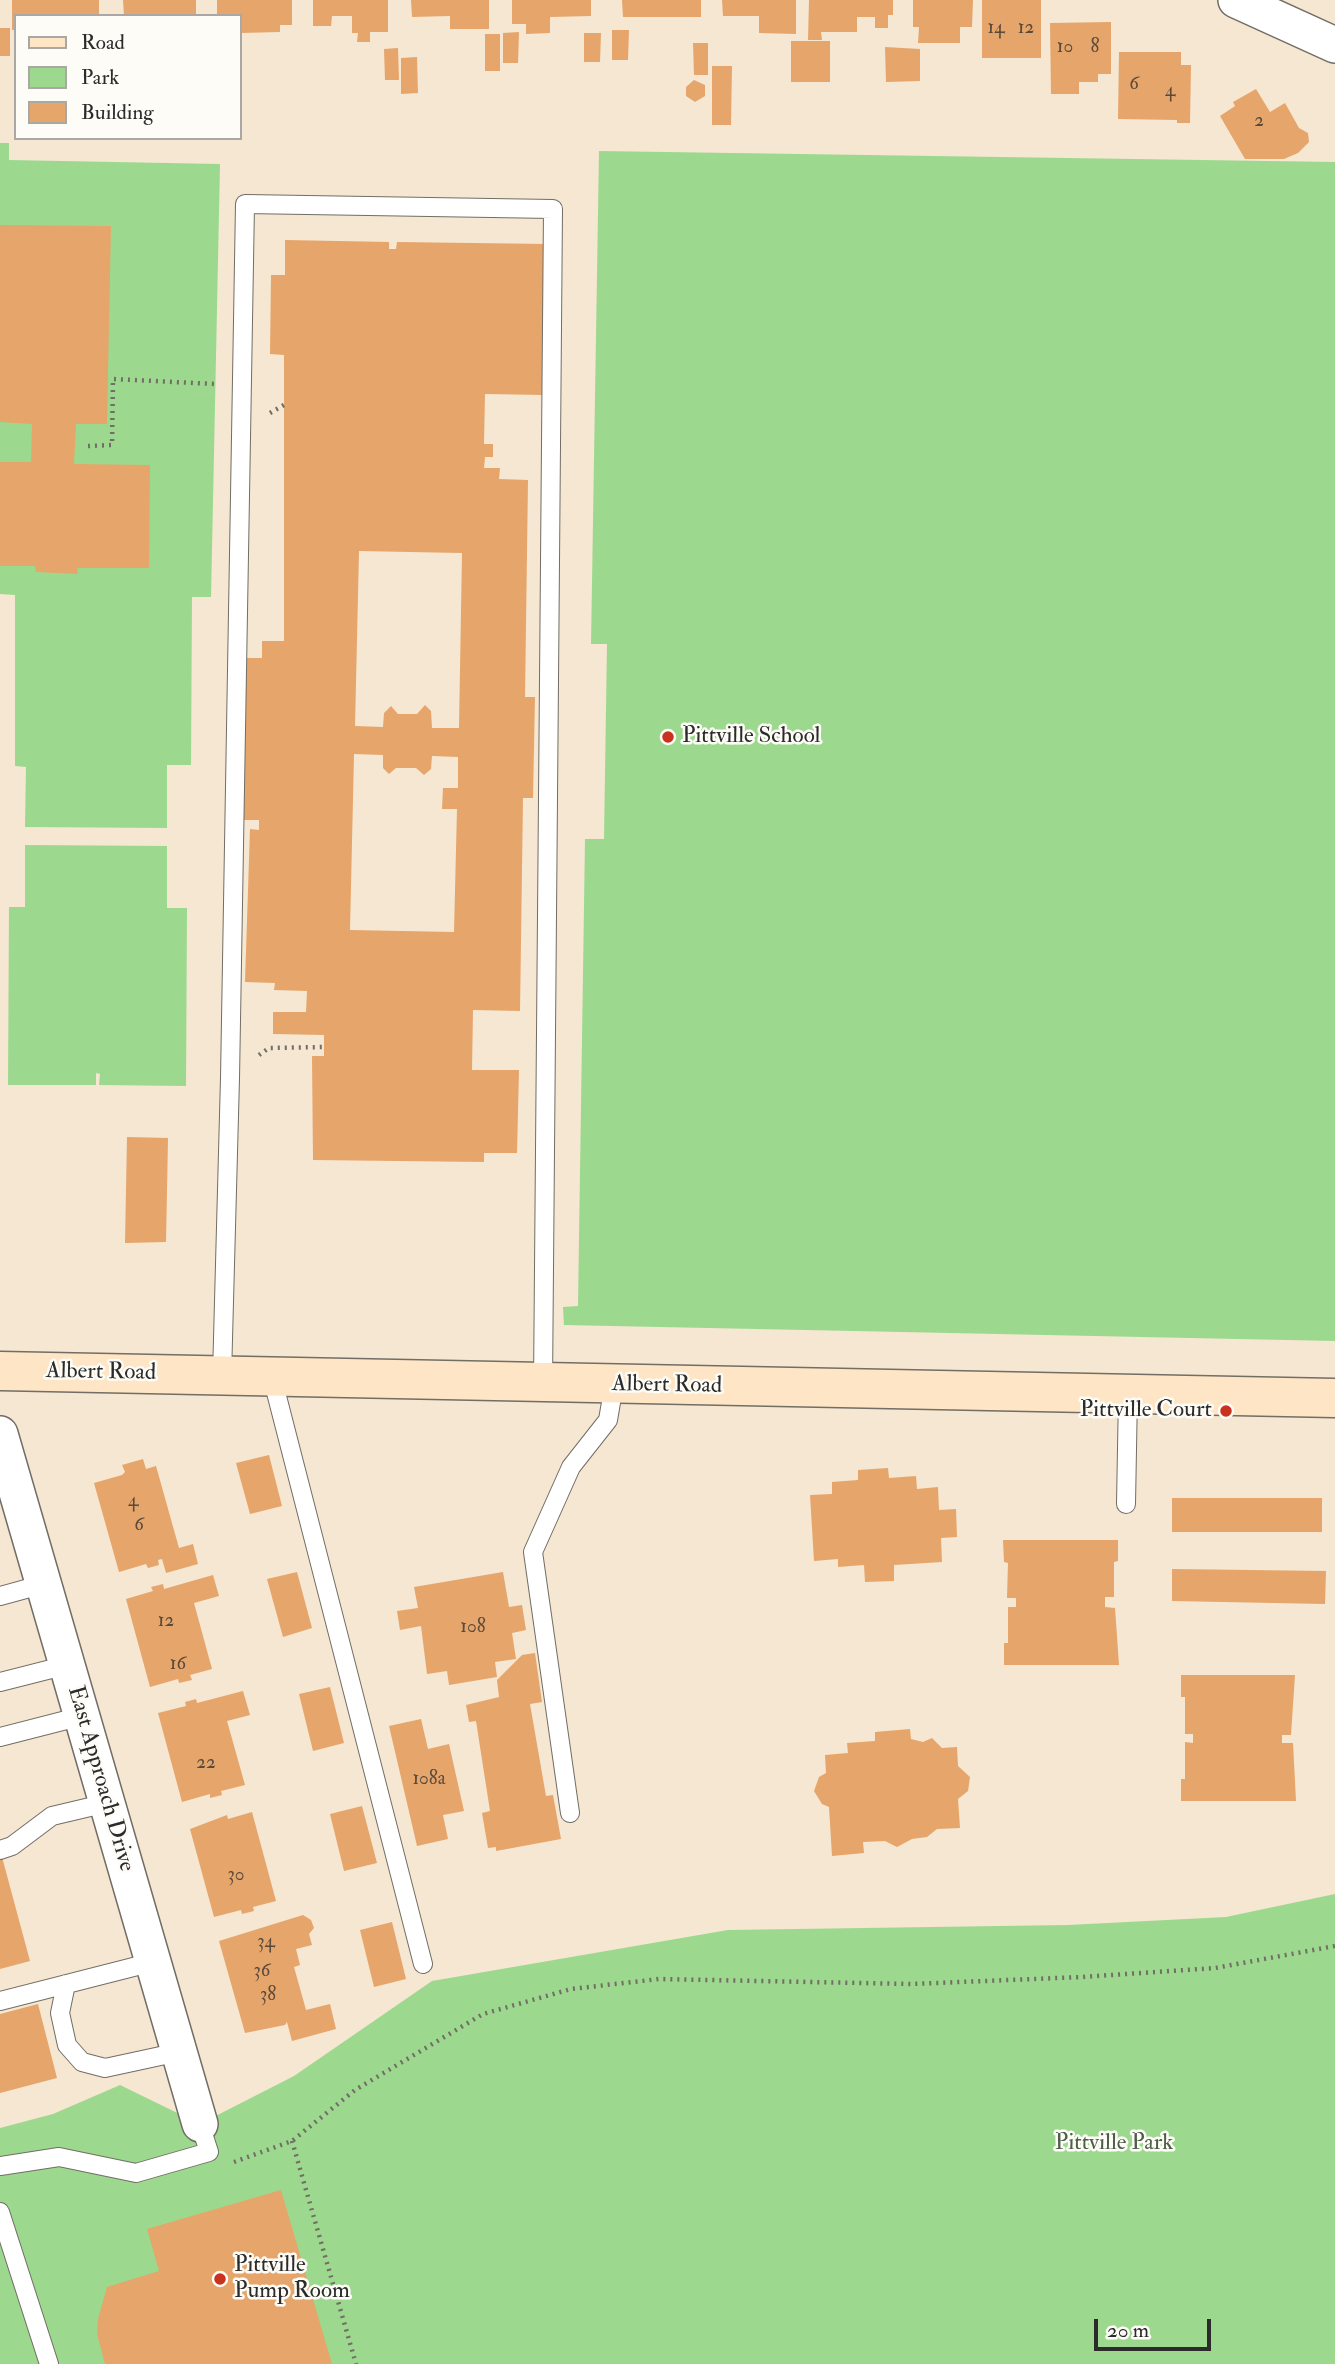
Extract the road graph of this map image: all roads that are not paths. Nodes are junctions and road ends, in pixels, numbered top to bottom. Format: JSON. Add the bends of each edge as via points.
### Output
{"nodes":[{"id":1,"x":1242,"y":1,"type":"edge"},
{"id":2,"x":1335,"y":45,"type":"edge"},
{"id":3,"x":0,"y":1371,"type":"edge"},
{"id":4,"x":222,"y":1376,"type":"junction"},
{"id":5,"x":272,"y":1377,"type":"junction"},
{"id":6,"x":543,"y":1384,"type":"junction"},
{"id":7,"x":614,"y":1385,"type":"junction"},
{"id":8,"x":1128,"y":1394,"type":"junction"},
{"id":9,"x":1335,"y":1398,"type":"edge"},
{"id":10,"x":0,"y":1434,"type":"edge"},
{"id":11,"x":1126,"y":1504,"type":"dead end"},
{"id":12,"x":44,"y":1584,"type":"junction"},
{"id":13,"x":0,"y":1596,"type":"edge"},
{"id":14,"x":67,"y":1665,"type":"junction"},
{"id":15,"x":0,"y":1682,"type":"edge"},
{"id":16,"x":82,"y":1716,"type":"junction"},
{"id":17,"x":0,"y":1737,"type":"edge"},
{"id":18,"x":107,"y":1802,"type":"junction"},
{"id":19,"x":570,"y":1813,"type":"dead end"},
{"id":20,"x":0,"y":1850,"type":"edge"},
{"id":21,"x":153,"y":1962,"type":"junction"},
{"id":22,"x":423,"y":1964,"type":"dead end"},
{"id":23,"x":66,"y":1984,"type":"junction"},
{"id":24,"x":0,"y":2001,"type":"edge"},
{"id":25,"x":179,"y":2052,"type":"junction"},
{"id":26,"x":204,"y":2138,"type":"joint"},
{"id":27,"x":0,"y":2166,"type":"edge"},
{"id":28,"x":0,"y":2212,"type":"edge"},
{"id":29,"x":50,"y":2364,"type":"edge"}],
"edges":[{"from":1,"to":2,"type":"street"},
{"from":3,"to":4,"type":"street","name":"Albert Road"},
{"from":4,"to":5,"type":"street","name":"Albert Road"},
{"from":4,"to":6,"type":"lane","via":[[245,204],[553,209]]},
{"from":5,"to":6,"type":"street","name":"Albert Road"},
{"from":5,"to":22,"type":"lane"},
{"from":6,"to":7,"type":"street","name":"Albert Road"},
{"from":7,"to":8,"type":"street","name":"Albert Road"},
{"from":7,"to":19,"type":"lane","via":[[608,1420],[571,1467],[533,1552]]},
{"from":8,"to":9,"type":"street","name":"Albert Road"},
{"from":8,"to":11,"type":"lane"},
{"from":10,"to":12,"type":"street","name":"East Approach Drive"},
{"from":12,"to":13,"type":"lane"},
{"from":12,"to":14,"type":"street","name":"East Approach Drive"},
{"from":14,"to":15,"type":"lane"},
{"from":14,"to":16,"type":"street","name":"East Approach Drive"},
{"from":16,"to":17,"type":"lane"},
{"from":16,"to":18,"type":"street","name":"East Approach Drive"},
{"from":18,"to":20,"type":"lane","via":[[52,1816]]},
{"from":18,"to":21,"type":"street","name":"East Approach Drive"},
{"from":21,"to":23,"type":"lane"},
{"from":21,"to":25,"type":"street","name":"East Approach Drive"},
{"from":23,"to":24,"type":"lane"},
{"from":23,"to":25,"type":"lane","via":[[60,2013],[67,2045],[82,2062],[105,2068]]},
{"from":25,"to":26,"type":"street","name":"East Approach Drive"},
{"from":26,"to":27,"type":"lane","via":[[136,2173],[60,2157]]},
{"from":28,"to":29,"type":"lane"}]}
